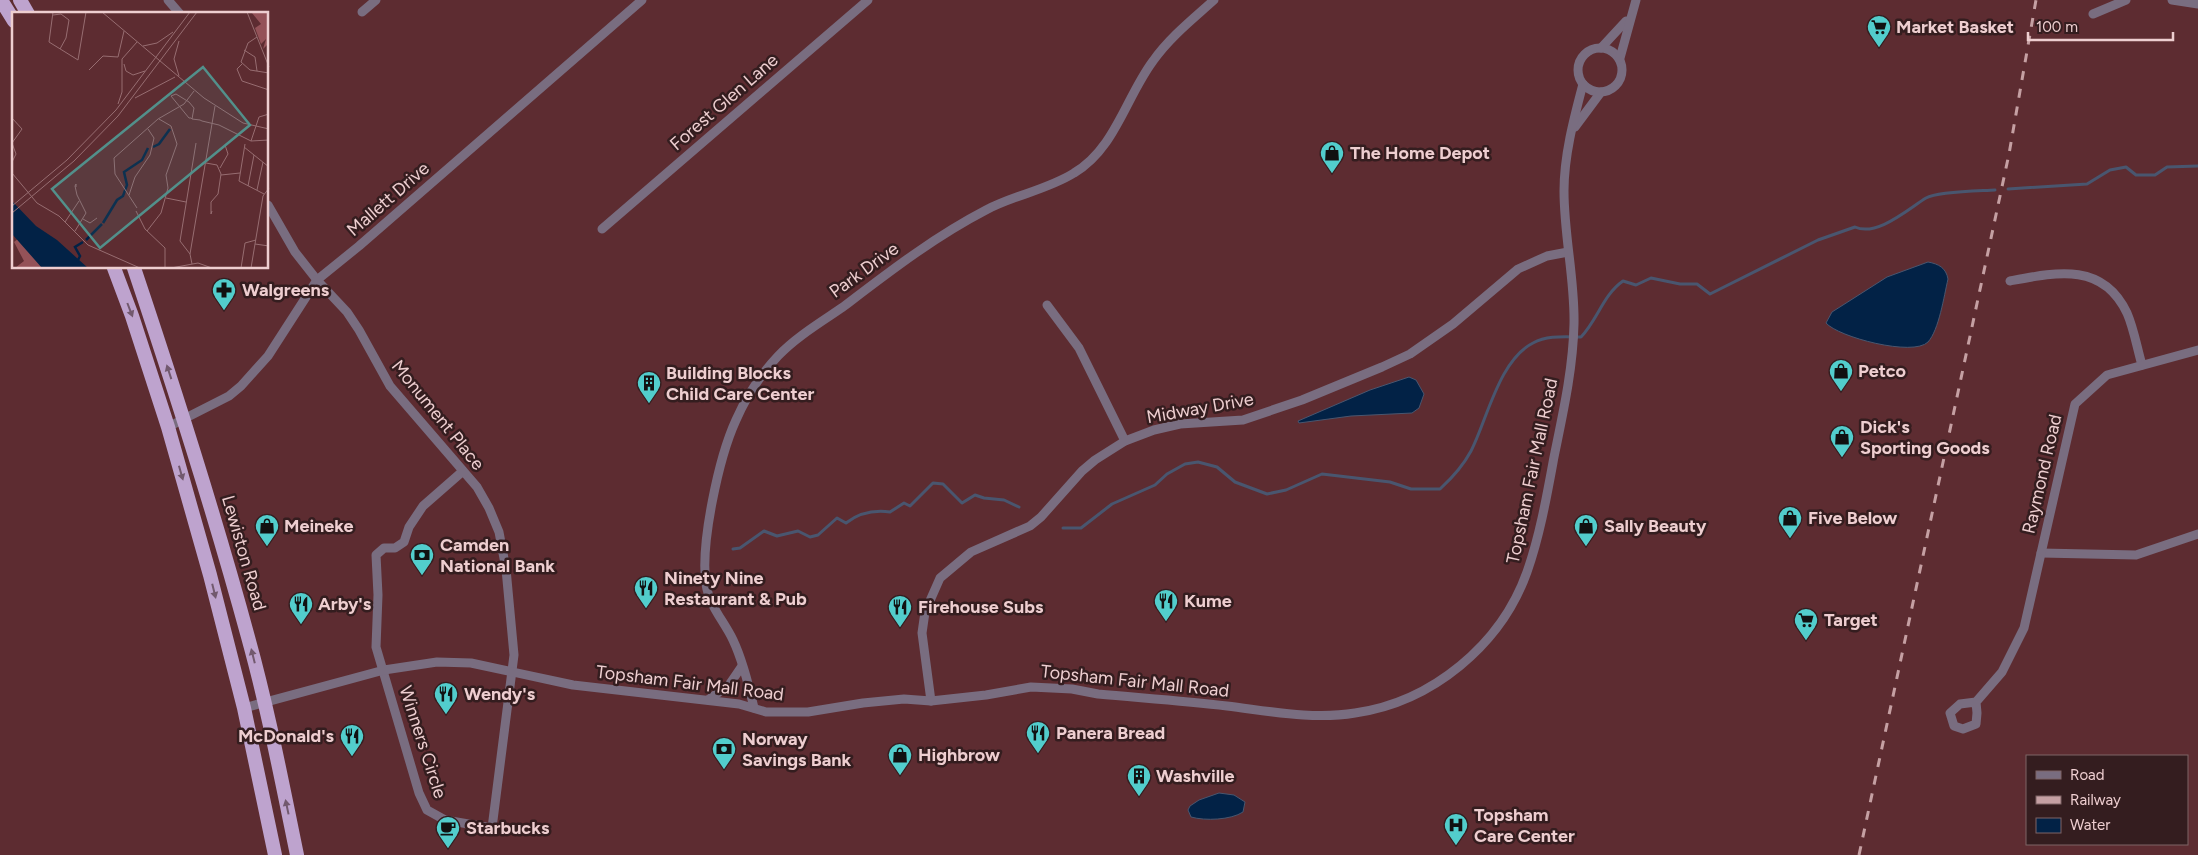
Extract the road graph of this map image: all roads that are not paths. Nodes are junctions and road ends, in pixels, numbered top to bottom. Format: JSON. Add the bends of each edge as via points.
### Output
{"nodes":[{"id":1,"x":1,"y":0,"type":"edge"},
{"id":2,"x":20,"y":0,"type":"edge"},
{"id":3,"x":168,"y":0,"type":"edge"},
{"id":4,"x":376,"y":0,"type":"edge"},
{"id":5,"x":642,"y":0,"type":"edge"},
{"id":6,"x":868,"y":0,"type":"edge"},
{"id":7,"x":1214,"y":0,"type":"edge"},
{"id":8,"x":1636,"y":0,"type":"edge"},
{"id":9,"x":2126,"y":0,"type":"edge"},
{"id":10,"x":2172,"y":0,"type":"edge"},
{"id":11,"x":2198,"y":4,"type":"edge"},
{"id":12,"x":27,"y":12,"type":"edge"},
{"id":13,"x":178,"y":12,"type":"edge"},
{"id":14,"x":362,"y":12,"type":"dead end"},
{"id":15,"x":2093,"y":14,"type":"dead end"},
{"id":16,"x":1629,"y":17,"type":"junction"},
{"id":17,"x":12,"y":18,"type":"edge"},
{"id":18,"x":1601,"y":48,"type":"junction"},
{"id":19,"x":1620,"y":58,"type":"junction"},
{"id":20,"x":1583,"y":84,"type":"junction"},
{"id":21,"x":1601,"y":92,"type":"junction"},
{"id":22,"x":1572,"y":131,"type":"junction"},
{"id":23,"x":269,"y":207,"type":"edge"},
{"id":24,"x":602,"y":230,"type":"dead end"},
{"id":25,"x":1568,"y":252,"type":"junction"},
{"id":26,"x":114,"y":269,"type":"edge"},
{"id":27,"x":134,"y":269,"type":"edge"},
{"id":28,"x":317,"y":280,"type":"junction"},
{"id":29,"x":2010,"y":281,"type":"dead end"},
{"id":30,"x":1047,"y":305,"type":"dead end"},
{"id":31,"x":2198,"y":350,"type":"edge"},
{"id":32,"x":2142,"y":365,"type":"junction"},
{"id":33,"x":184,"y":418,"type":"junction"},
{"id":34,"x":168,"y":427,"type":"junction"},
{"id":35,"x":1125,"y":441,"type":"junction"},
{"id":36,"x":463,"y":471,"type":"junction"},
{"id":37,"x":2198,"y":534,"type":"edge"},
{"id":38,"x":2041,"y":554,"type":"junction"},
{"id":39,"x":742,"y":666,"type":"junction"},
{"id":40,"x":384,"y":670,"type":"junction"},
{"id":41,"x":512,"y":673,"type":"junction"},
{"id":42,"x":708,"y":700,"type":"junction"},
{"id":43,"x":931,"y":700,"type":"junction"},
{"id":44,"x":1976,"y":702,"type":"dead end"},
{"id":45,"x":264,"y":703,"type":"junction"},
{"id":46,"x":244,"y":708,"type":"junction"},
{"id":47,"x":754,"y":708,"type":"junction"},
{"id":48,"x":275,"y":855,"type":"edge"},
{"id":49,"x":297,"y":855,"type":"edge"}],
"edges":[{"from":1,"to":17,"type":"highway"},
{"from":2,"to":12,"type":"highway"},
{"from":3,"to":13,"type":"street"},
{"from":4,"to":14,"type":"street"},
{"from":5,"to":28,"type":"street","name":"Mallett Drive"},
{"from":6,"to":24,"type":"street","name":"Forest Glen Lane"},
{"from":7,"to":39,"type":"street","name":"Park Drive","via":[[1154,59],[1094,158],[1067,177],[988,208],[940,235],[779,355],[757,383],[735,421],[718,476],[704,565],[710,600],[734,640]]},
{"from":8,"to":16,"type":"street"},
{"from":9,"to":15,"type":"street"},
{"from":10,"to":11,"type":"street"},
{"from":16,"to":18,"type":"street"},
{"from":16,"to":19,"type":"street"},
{"from":18,"to":19,"type":"street","via":[[1611,50]]},
{"from":18,"to":20,"type":"street","via":[[1586,53],[1579,63],[1578,74]]},
{"from":19,"to":21,"type":"street","via":[[1623,72],[1620,81],[1612,89]]},
{"from":20,"to":21,"type":"street"},
{"from":20,"to":22,"type":"street","name":"Topsham Fair Mall Road"},
{"from":21,"to":22,"type":"street","name":"Topsham Fair Mall Road"},
{"from":22,"to":25,"type":"street","name":"Topsham Fair Mall Road","via":[[1564,175]]},
{"from":23,"to":28,"type":"street","name":"Monument Place","via":[[295,252]]},
{"from":25,"to":35,"type":"street","name":"Midway Drive","via":[[1546,256],[1518,269],[1453,324],[1410,354],[1382,367],[1243,420],[1180,424]]},
{"from":25,"to":43,"type":"street","name":"Topsham Fair Mall Road","via":[[1574,297],[1570,374],[1548,488],[1527,573],[1514,601],[1485,642],[1465,663],[1428,689],[1396,703],[1355,714],[1307,715],[1032,687]]},
{"from":26,"to":34,"type":"highway","one_way":true},
{"from":33,"to":27,"type":"highway","name":"Lewiston Road","one_way":true},
{"from":28,"to":33,"type":"street","name":"Mallett Drive","via":[[252,375],[229,396]]},
{"from":28,"to":36,"type":"street","name":"Monument Place","via":[[360,330],[378,368],[395,393]]},
{"from":29,"to":32,"type":"street","via":[[2051,273],[2090,276],[2110,287],[2127,314]]},
{"from":30,"to":35,"type":"street","via":[[1079,348]]},
{"from":31,"to":32,"type":"street","name":"Raymond Road"},
{"from":32,"to":38,"type":"street","name":"Raymond Road","via":[[2107,375],[2075,404]]},
{"from":33,"to":34,"type":"street","name":"Mallett Drive"},
{"from":45,"to":33,"type":"highway","name":"Lewiston Road","one_way":true},
{"from":34,"to":46,"type":"highway","one_way":true},
{"from":35,"to":43,"type":"street","name":"Midway Drive","via":[[1082,471],[1030,526],[971,552],[940,578],[925,612],[922,633]]},
{"from":36,"to":40,"type":"street","via":[[423,506],[409,527],[404,542],[395,548],[384,548],[376,555],[376,647]]},
{"from":36,"to":41,"type":"street","name":"Monument Place","via":[[489,508],[499,532],[514,655]]},
{"from":37,"to":38,"type":"street","via":[[2136,555]]},
{"from":38,"to":44,"type":"street","name":"Raymond Road","via":[[2024,628],[2002,672]]},
{"from":39,"to":42,"type":"street","via":[[730,685]]},
{"from":39,"to":47,"type":"street","name":"Park Drive"},
{"from":40,"to":41,"type":"street","name":"Topsham Fair Mall Road","via":[[445,662],[471,663]]},
{"from":40,"to":41,"type":"street","name":"Winners Circle","via":[[419,793],[428,810],[445,820],[492,828]]},
{"from":40,"to":45,"type":"street","name":"Topsham Fair Mall Road"},
{"from":41,"to":42,"type":"street","name":"Topsham Fair Mall Road","via":[[573,684]]},
{"from":42,"to":47,"type":"street","name":"Topsham Fair Mall Road"},
{"from":43,"to":47,"type":"street","name":"Topsham Fair Mall Road","via":[[863,702],[808,712],[766,712]]},
{"from":45,"to":46,"type":"street","name":"Topsham Fair Mall Road"},
{"from":49,"to":45,"type":"highway","name":"Lewiston Road","one_way":true},
{"from":46,"to":48,"type":"highway"}]}
